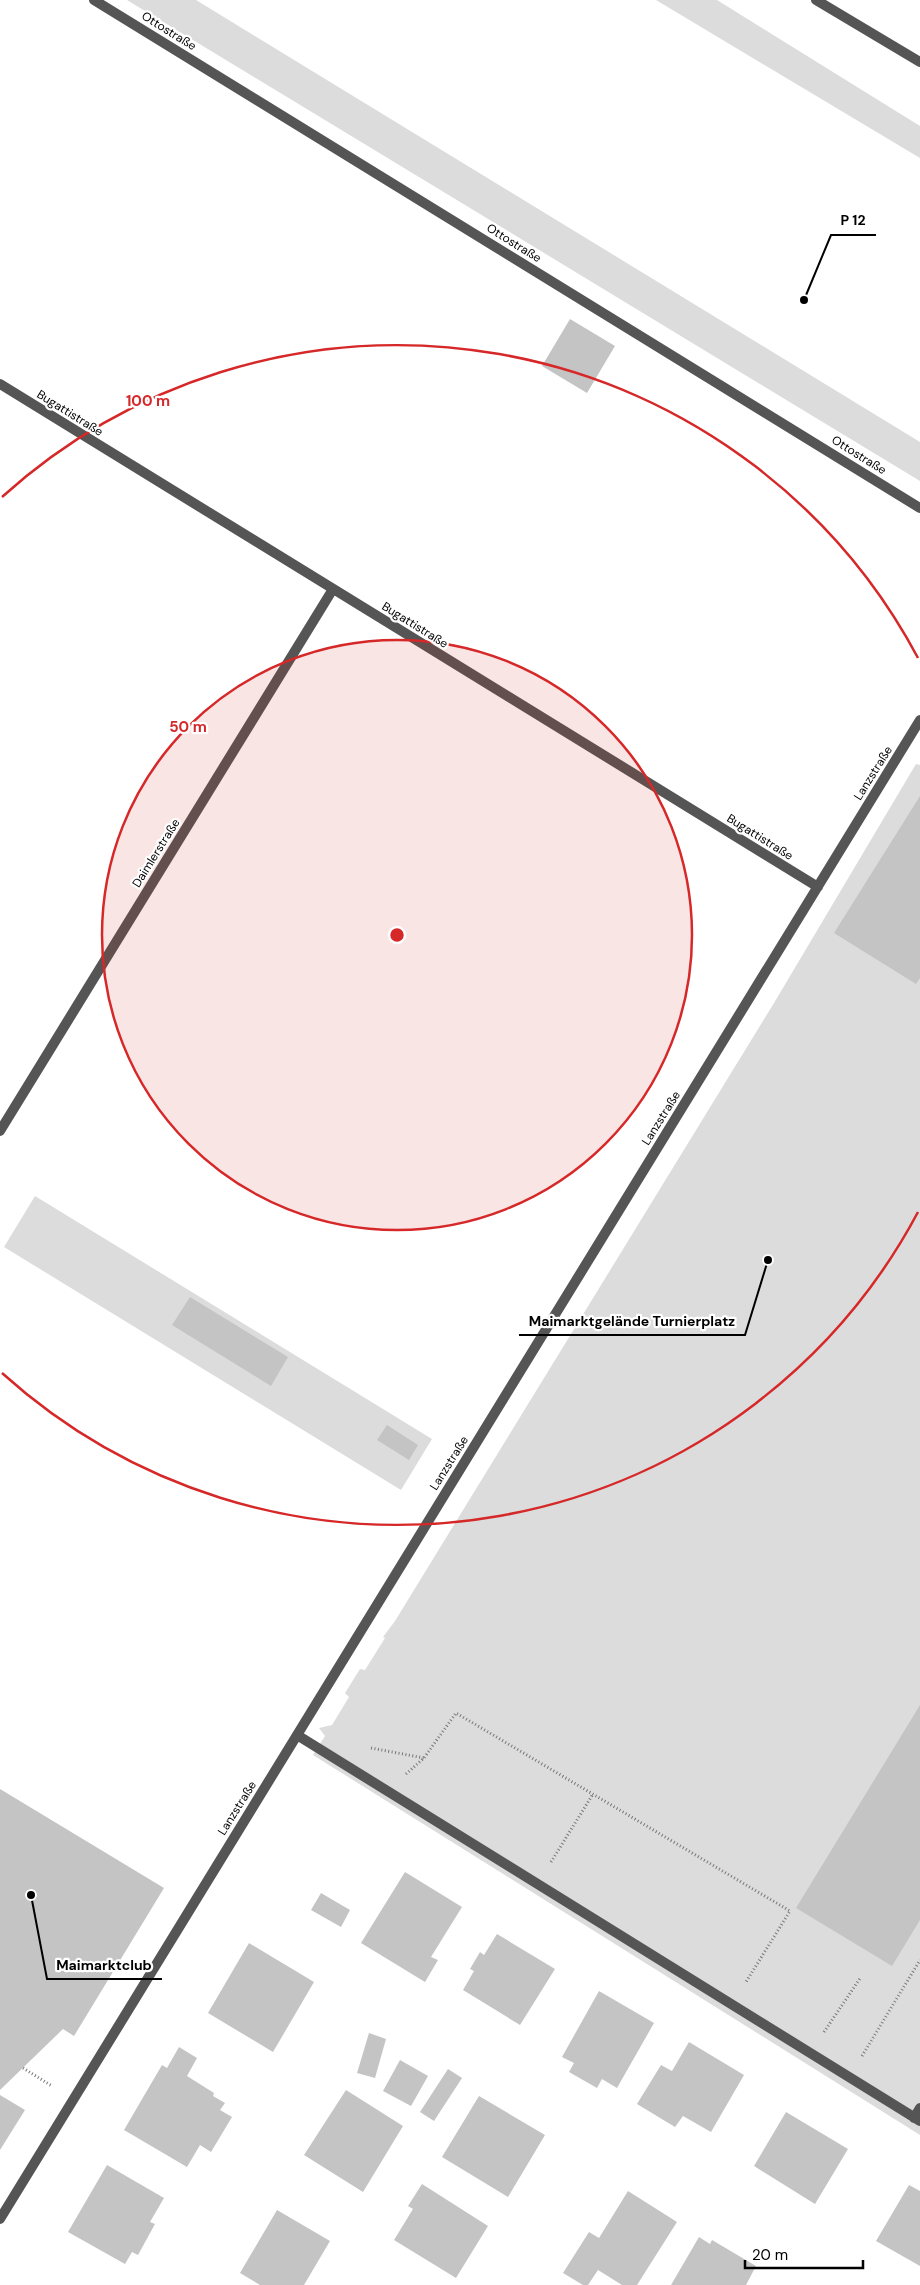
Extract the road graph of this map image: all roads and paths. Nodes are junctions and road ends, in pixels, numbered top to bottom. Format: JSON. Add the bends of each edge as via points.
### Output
{"nodes":[{"id":1,"x":94,"y":0,"type":"edge"},
{"id":2,"x":816,"y":0,"type":"edge"},
{"id":3,"x":920,"y":62,"type":"edge"},
{"id":4,"x":0,"y":384,"type":"edge"},
{"id":5,"x":920,"y":508,"type":"edge"},
{"id":6,"x":333,"y":589,"type":"junction"},
{"id":7,"x":920,"y":720,"type":"edge"},
{"id":8,"x":818,"y":887,"type":"junction"},
{"id":9,"x":0,"y":1131,"type":"edge"},
{"id":10,"x":297,"y":1735,"type":"junction"},
{"id":11,"x":386,"y":1790,"type":"junction"},
{"id":12,"x":593,"y":1794,"type":"junction"},
{"id":13,"x":538,"y":1884,"type":"junction"},
{"id":14,"x":920,"y":1960,"type":"edge"},
{"id":15,"x":861,"y":1977,"type":"dead end"},
{"id":16,"x":733,"y":2004,"type":"junction"},
{"id":17,"x":810,"y":2053,"type":"junction"},
{"id":18,"x":23,"y":2068,"type":"dead end"},
{"id":19,"x":849,"y":2077,"type":"junction"},
{"id":20,"x":73,"y":2099,"type":"junction"},
{"id":21,"x":920,"y":2108,"type":"edge"},
{"id":22,"x":917,"y":2119,"type":"edge"},
{"id":23,"x":0,"y":2219,"type":"edge"}],
"edges":[{"from":1,"to":5,"type":"lane","name":"Ottostraße"},
{"from":2,"to":3,"type":"lane"},
{"from":4,"to":6,"type":"lane","name":"Bugattistraße"},
{"from":6,"to":8,"type":"lane","name":"Bugattistraße"},
{"from":6,"to":9,"type":"lane","name":"Daimlerstraße"},
{"from":7,"to":8,"type":"lane","name":"Lanzstraße"},
{"from":8,"to":10,"type":"lane","name":"Lanzstraße"},
{"from":10,"to":11,"type":"lane"},
{"from":10,"to":20,"type":"lane","name":"Lanzstraße"},
{"from":11,"to":12,"type":"path","via":[[424,1758],[456,1713]]},
{"from":11,"to":13,"type":"lane"},
{"from":12,"to":13,"type":"path"},
{"from":12,"to":16,"type":"path","via":[[790,1911]]},
{"from":13,"to":16,"type":"lane"},
{"from":14,"to":19,"type":"path"},
{"from":15,"to":17,"type":"path"},
{"from":16,"to":17,"type":"lane"},
{"from":17,"to":19,"type":"lane"},
{"from":18,"to":20,"type":"path"},
{"from":19,"to":22,"type":"lane"},
{"from":20,"to":23,"type":"lane","name":"Lanzstraße"},
{"from":21,"to":22,"type":"lane"}]}
